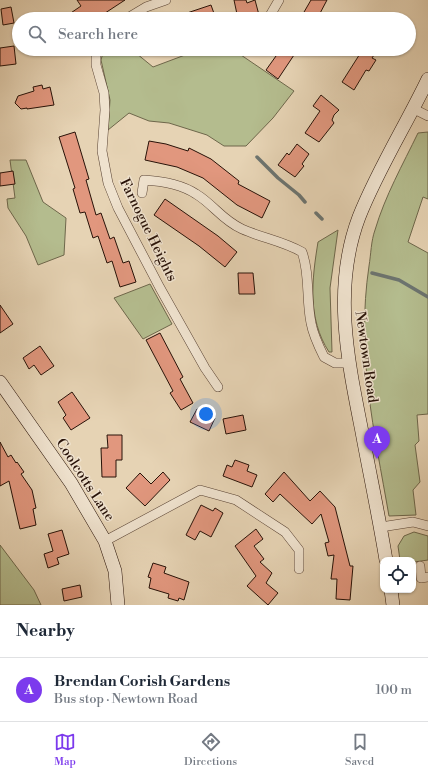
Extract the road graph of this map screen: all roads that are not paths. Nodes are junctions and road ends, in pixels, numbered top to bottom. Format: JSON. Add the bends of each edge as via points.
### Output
{"nodes":[{"id":1,"x":166,"y":0,"type":"edge"},
{"id":2,"x":279,"y":0,"type":"edge"},
{"id":3,"x":139,"y":12,"type":"edge"},
{"id":4,"x":272,"y":12,"type":"edge"},
{"id":5,"x":96,"y":56,"type":"edge"},
{"id":6,"x":428,"y":79,"type":"edge"},
{"id":7,"x":414,"y":109,"type":"junction"},
{"id":8,"x":428,"y":116,"type":"edge"},
{"id":9,"x":142,"y":193,"type":"dead end"},
{"id":10,"x":348,"y":363,"type":"junction"},
{"id":11,"x":0,"y":382,"type":"edge"},
{"id":12,"x":218,"y":387,"type":"dead end"},
{"id":13,"x":428,"y":526,"type":"edge"},
{"id":14,"x":381,"y":527,"type":"junction"},
{"id":15,"x":105,"y":541,"type":"junction"},
{"id":16,"x":386,"y":557,"type":"edge"},
{"id":17,"x":420,"y":566,"type":"dead end"},
{"id":18,"x":299,"y":569,"type":"dead end"},
{"id":19,"x":428,"y":577,"type":"edge"},
{"id":20,"x":392,"y":593,"type":"edge"},
{"id":21,"x":118,"y":605,"type":"edge"},
{"id":22,"x":393,"y":605,"type":"edge"}],
"edges":[{"from":1,"to":3,"type":"street"},
{"from":2,"to":4,"type":"street"},
{"from":5,"to":12,"type":"street","name":"Farnogue Heights","via":[[104,94],[102,151],[108,183],[118,208],[160,288]]},
{"from":6,"to":7,"type":"main road","name":"Newtown Road"},
{"from":7,"to":8,"type":"street"},
{"from":7,"to":10,"type":"main road","name":"Newtown Road","via":[[362,211],[347,263],[343,308]]},
{"from":9,"to":10,"type":"street","via":[[144,180],[166,182],[195,193],[216,212],[242,229],[302,252],[306,264],[311,324],[324,358],[335,363]]},
{"from":10,"to":14,"type":"main road","name":"Newtown Road"},
{"from":11,"to":15,"type":"main road","name":"Coolcotts Lane","via":[[71,483]]},
{"from":13,"to":14,"type":"street","via":[[413,522]]},
{"from":14,"to":16,"type":"main road","name":"Newtown Road"},
{"from":15,"to":18,"type":"street","via":[[200,490],[236,500],[285,532],[299,550]]},
{"from":15,"to":21,"type":"main road","name":"Coolcotts Lane","via":[[115,571]]},
{"from":17,"to":19,"type":"street","via":[[422,578]]},
{"from":20,"to":22,"type":"main road"}]}
